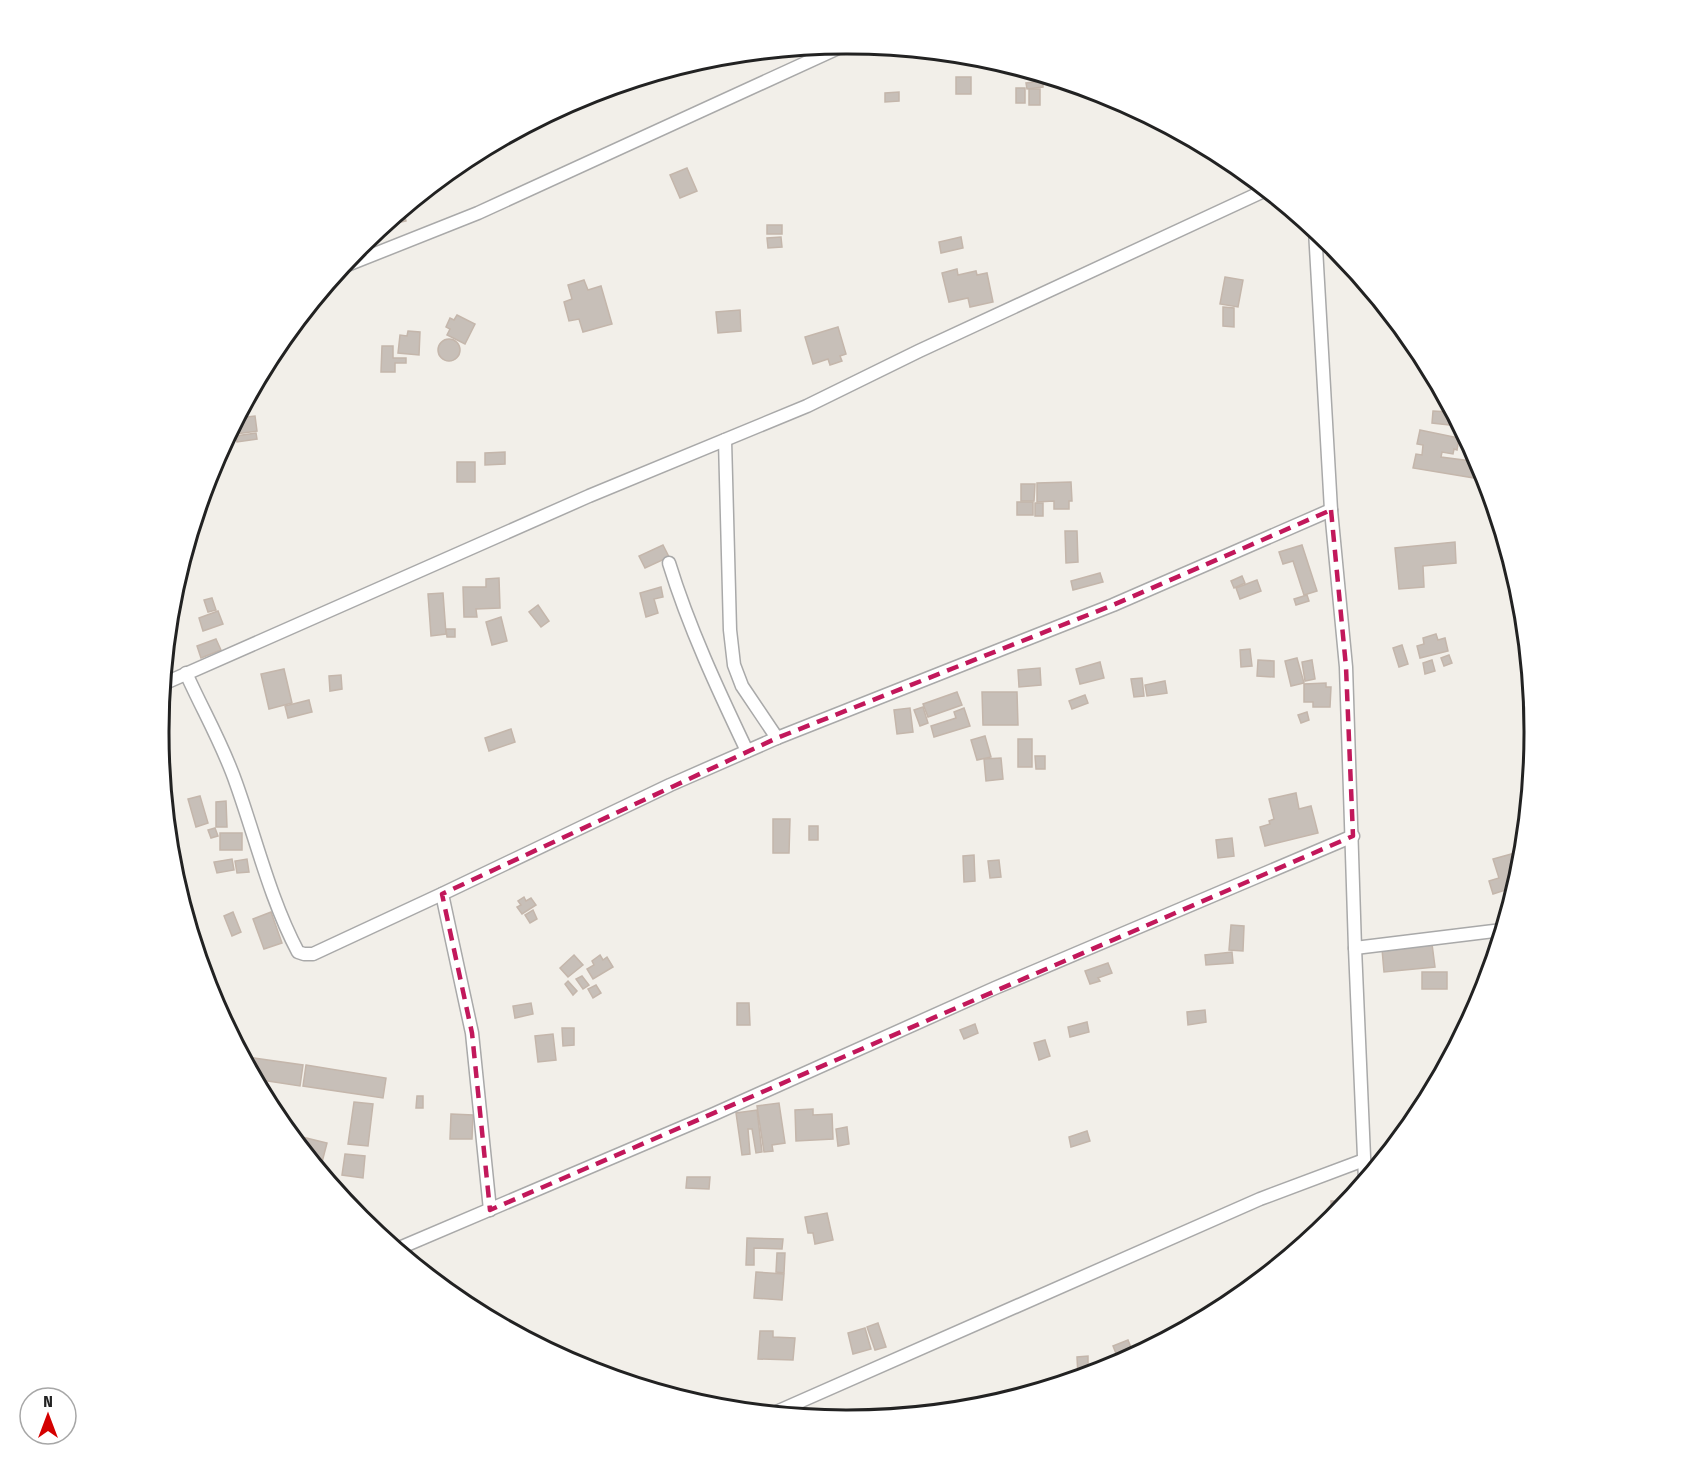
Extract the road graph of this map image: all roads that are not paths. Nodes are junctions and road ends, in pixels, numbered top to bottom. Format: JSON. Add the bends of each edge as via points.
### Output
{"nodes":[{"id":1,"x":824,"y":54,"type":"edge"},
{"id":2,"x":1258,"y":194,"type":"edge"},
{"id":3,"x":1316,"y":243,"type":"edge"},
{"id":4,"x":361,"y":259,"type":"edge"},
{"id":5,"x":725,"y":440,"type":"junction"},
{"id":6,"x":1331,"y":510,"type":"junction"},
{"id":7,"x":669,"y":563,"type":"dead end"},
{"id":8,"x":186,"y":673,"type":"junction"},
{"id":9,"x":171,"y":680,"type":"edge"},
{"id":10,"x":777,"y":738,"type":"junction"},
{"id":11,"x":747,"y":751,"type":"junction"},
{"id":12,"x":1353,"y":836,"type":"junction"},
{"id":13,"x":442,"y":894,"type":"junction"},
{"id":14,"x":1494,"y":931,"type":"edge"},
{"id":15,"x":1354,"y":948,"type":"junction"},
{"id":16,"x":1364,"y":1160,"type":"junction"},
{"id":17,"x":1364,"y":1169,"type":"edge"},
{"id":18,"x":490,"y":1210,"type":"junction"},
{"id":19,"x":405,"y":1247,"type":"edge"},
{"id":20,"x":787,"y":1407,"type":"edge"}],
"edges":[{"from":1,"to":4,"type":"street","via":[[477,213]]},
{"from":2,"to":5,"type":"street","via":[[807,406]]},
{"from":3,"to":6,"type":"street"},
{"from":5,"to":8,"type":"street"},
{"from":5,"to":10,"type":"street","via":[[734,664],[742,686]]},
{"from":6,"to":10,"type":"street","via":[[1113,605]]},
{"from":6,"to":12,"type":"street","via":[[1346,667]]},
{"from":7,"to":11,"type":"street","via":[[679,595]]},
{"from":8,"to":9,"type":"street"},
{"from":8,"to":13,"type":"street","via":[[236,780],[276,903],[298,952],[313,954]]},
{"from":10,"to":11,"type":"street"},
{"from":11,"to":13,"type":"street"},
{"from":12,"to":15,"type":"street"},
{"from":12,"to":18,"type":"street"},
{"from":13,"to":18,"type":"street","via":[[471,1033]]},
{"from":14,"to":15,"type":"street"},
{"from":15,"to":16,"type":"street"},
{"from":16,"to":17,"type":"street"},
{"from":16,"to":20,"type":"street","via":[[1260,1199]]},
{"from":18,"to":19,"type":"street"}]}
